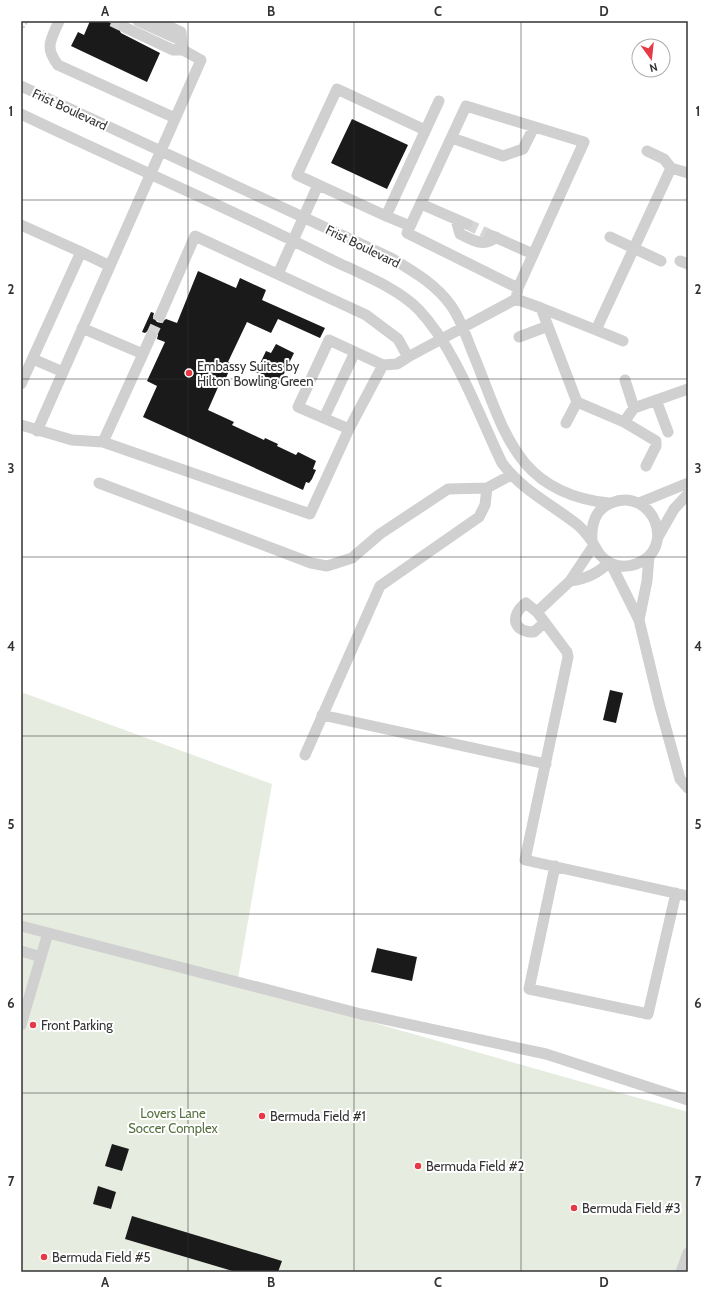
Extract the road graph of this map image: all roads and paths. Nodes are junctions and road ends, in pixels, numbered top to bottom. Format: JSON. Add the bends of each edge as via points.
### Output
{"nodes":[{"id":1,"x":28,"y":21,"type":"edge"},
{"id":2,"x":59,"y":21,"type":"edge"},
{"id":3,"x":138,"y":21,"type":"edge"},
{"id":4,"x":157,"y":21,"type":"edge"},
{"id":5,"x":125,"y":24,"type":"tunnel mouth"},
{"id":6,"x":21,"y":31,"type":"edge"},
{"id":7,"x":183,"y":50,"type":"junction"},
{"id":8,"x":21,"y":86,"type":"edge"},
{"id":9,"x":439,"y":101,"type":"dead end"},
{"id":10,"x":21,"y":114,"type":"edge"},
{"id":11,"x":175,"y":118,"type":"junction"},
{"id":12,"x":534,"y":127,"type":"junction"},
{"id":13,"x":425,"y":130,"type":"junction"},
{"id":14,"x":452,"y":138,"type":"junction"},
{"id":15,"x":160,"y":151,"type":"junction"},
{"id":16,"x":647,"y":151,"type":"dead end"},
{"id":17,"x":671,"y":168,"type":"junction"},
{"id":18,"x":688,"y":173,"type":"edge"},
{"id":19,"x":150,"y":174,"type":"junction"},
{"id":20,"x":318,"y":186,"type":"junction"},
{"id":21,"x":421,"y":204,"type":"junction"},
{"id":22,"x":386,"y":216,"type":"junction"},
{"id":23,"x":304,"y":218,"type":"junction"},
{"id":24,"x":456,"y":220,"type":"junction"},
{"id":25,"x":467,"y":224,"type":"tunnel mouth"},
{"id":26,"x":21,"y":225,"type":"edge"},
{"id":27,"x":410,"y":226,"type":"junction"},
{"id":28,"x":610,"y":237,"type":"dead end"},
{"id":29,"x":293,"y":240,"type":"junction"},
{"id":30,"x":634,"y":248,"type":"junction"},
{"id":31,"x":81,"y":252,"type":"junction"},
{"id":32,"x":534,"y":254,"type":"junction"},
{"id":33,"x":661,"y":261,"type":"dead end"},
{"id":34,"x":110,"y":266,"type":"junction"},
{"id":35,"x":278,"y":274,"type":"junction"},
{"id":36,"x":518,"y":288,"type":"junction"},
{"id":37,"x":516,"y":299,"type":"junction"},
{"id":38,"x":541,"y":308,"type":"junction"},
{"id":39,"x":160,"y":316,"type":"tunnel mouth"},
{"id":40,"x":462,"y":326,"type":"junction"},
{"id":41,"x":548,"y":326,"type":"junction"},
{"id":42,"x":82,"y":328,"type":"junction"},
{"id":43,"x":596,"y":330,"type":"junction"},
{"id":44,"x":151,"y":336,"type":"tunnel mouth"},
{"id":45,"x":519,"y":337,"type":"dead end"},
{"id":46,"x":442,"y":339,"type":"junction"},
{"id":47,"x":623,"y":341,"type":"dead end"},
{"id":48,"x":355,"y":352,"type":"junction"},
{"id":49,"x":143,"y":354,"type":"junction"},
{"id":50,"x":408,"y":357,"type":"junction"},
{"id":51,"x":33,"y":360,"type":"junction"},
{"id":52,"x":383,"y":365,"type":"junction"},
{"id":53,"x":63,"y":372,"type":"junction"},
{"id":54,"x":625,"y":380,"type":"dead end"},
{"id":55,"x":21,"y":384,"type":"edge"},
{"id":56,"x":688,"y":389,"type":"edge"},
{"id":57,"x":656,"y":400,"type":"junction"},
{"id":58,"x":577,"y":402,"type":"junction"},
{"id":59,"x":634,"y":408,"type":"junction"},
{"id":60,"x":324,"y":418,"type":"junction"},
{"id":61,"x":624,"y":422,"type":"junction"},
{"id":62,"x":566,"y":423,"type":"dead end"},
{"id":63,"x":21,"y":425,"type":"edge"},
{"id":64,"x":349,"y":429,"type":"junction"},
{"id":65,"x":37,"y":431,"type":"junction"},
{"id":66,"x":668,"y":432,"type":"dead end"},
{"id":67,"x":103,"y":442,"type":"junction"},
{"id":68,"x":646,"y":466,"type":"dead end"},
{"id":69,"x":511,"y":475,"type":"junction"},
{"id":70,"x":98,"y":483,"type":"dead end"},
{"id":71,"x":688,"y":483,"type":"edge"},
{"id":72,"x":487,"y":488,"type":"junction"},
{"id":73,"x":688,"y":494,"type":"edge"},
{"id":74,"x":639,"y":503,"type":"junction"},
{"id":75,"x":610,"y":504,"type":"junction"},
{"id":76,"x":658,"y":537,"type":"junction"},
{"id":77,"x":593,"y":543,"type":"junction"},
{"id":78,"x":649,"y":556,"type":"junction"},
{"id":79,"x":610,"y":563,"type":"junction"},
{"id":80,"x":570,"y":581,"type":"junction"},
{"id":81,"x":536,"y":612,"type":"junction"},
{"id":82,"x":639,"y":620,"type":"junction"},
{"id":83,"x":544,"y":623,"type":"junction"},
{"id":84,"x":322,"y":715,"type":"junction"},
{"id":85,"x":305,"y":756,"type":"dead end"},
{"id":86,"x":546,"y":764,"type":"junction"},
{"id":87,"x":688,"y":788,"type":"edge"},
{"id":88,"x":555,"y":866,"type":"junction"},
{"id":89,"x":676,"y":893,"type":"junction"},
{"id":90,"x":688,"y":896,"type":"edge"},
{"id":91,"x":21,"y":926,"type":"edge"},
{"id":92,"x":48,"y":933,"type":"junction"},
{"id":93,"x":21,"y":951,"type":"edge"},
{"id":94,"x":41,"y":957,"type":"junction"},
{"id":95,"x":21,"y":1025,"type":"edge"},
{"id":96,"x":688,"y":1100,"type":"edge"},
{"id":97,"x":688,"y":1253,"type":"edge"},
{"id":98,"x":681,"y":1272,"type":"edge"}],
"edges":[{"from":1,"to":6,"type":"path"},
{"from":2,"to":11,"type":"street","via":[[49,44],[50,56],[58,65]]},
{"from":3,"to":7,"type":"street","via":[[178,39]]},
{"from":4,"to":7,"type":"street","via":[[181,32]]},
{"from":5,"to":7,"type":"street","via":[[173,50]]},
{"from":7,"to":11,"type":"street","via":[[202,60]]},
{"from":8,"to":15,"type":"street","name":"Frist Boulevard"},
{"from":9,"to":13,"type":"street"},
{"from":10,"to":19,"type":"street","name":"Frist Boulevard"},
{"from":11,"to":15,"type":"street"},
{"from":12,"to":14,"type":"street","via":[[523,149],[503,156]]},
{"from":12,"to":14,"type":"street","via":[[466,106]]},
{"from":12,"to":32,"type":"street","via":[[584,142]]},
{"from":13,"to":20,"type":"street","via":[[337,89],[296,175]]},
{"from":13,"to":22,"type":"street"},
{"from":14,"to":21,"type":"street"},
{"from":15,"to":19,"type":"street"},
{"from":15,"to":23,"type":"street","name":"Frist Boulevard"},
{"from":16,"to":17,"type":"street","via":[[664,159]]},
{"from":17,"to":18,"type":"street"},
{"from":17,"to":30,"type":"street"},
{"from":19,"to":29,"type":"street","name":"Frist Boulevard"},
{"from":19,"to":34,"type":"street"},
{"from":20,"to":22,"type":"street"},
{"from":20,"to":23,"type":"street"},
{"from":21,"to":24,"type":"street"},
{"from":21,"to":27,"type":"street"},
{"from":22,"to":27,"type":"street"},
{"from":23,"to":29,"type":"street"},
{"from":23,"to":40,"type":"street","name":"Frist Boulevard","via":[[391,258],[411,270],[441,293],[453,308]]},
{"from":24,"to":25,"type":"street"},
{"from":24,"to":32,"type":"street","via":[[460,234],[480,244],[490,243],[492,236]]},
{"from":26,"to":31,"type":"street"},
{"from":27,"to":36,"type":"street","via":[[407,233]]},
{"from":28,"to":30,"type":"street"},
{"from":29,"to":35,"type":"street"},
{"from":29,"to":46,"type":"street","name":"Frist Boulevard","via":[[407,300],[418,309]]},
{"from":30,"to":33,"type":"street"},
{"from":30,"to":43,"type":"street"},
{"from":31,"to":34,"type":"street"},
{"from":31,"to":51,"type":"street"},
{"from":32,"to":36,"type":"street"},
{"from":34,"to":42,"type":"street"},
{"from":35,"to":39,"type":"street","via":[[195,236]]},
{"from":35,"to":50,"type":"street","via":[[366,315],[398,339]]},
{"from":36,"to":37,"type":"street"},
{"from":37,"to":38,"type":"street"},
{"from":37,"to":40,"type":"street"},
{"from":38,"to":41,"type":"street"},
{"from":38,"to":43,"type":"street"},
{"from":40,"to":46,"type":"street"},
{"from":40,"to":75,"type":"street","name":"Frist Boulevard","via":[[506,433],[525,465],[538,477],[557,488],[591,501]]},
{"from":41,"to":45,"type":"street"},
{"from":41,"to":58,"type":"street"},
{"from":42,"to":49,"type":"street"},
{"from":42,"to":53,"type":"street"},
{"from":43,"to":47,"type":"street"},
{"from":44,"to":49,"type":"street"},
{"from":46,"to":50,"type":"street"},
{"from":46,"to":69,"type":"street","name":"Frist Boulevard","via":[[502,463]]},
{"from":48,"to":52,"type":"street"},
{"from":48,"to":60,"type":"street"},
{"from":48,"to":60,"type":"street","via":[[329,340],[298,407]]},
{"from":49,"to":67,"type":"street"},
{"from":50,"to":52,"type":"street","via":[[396,364]]},
{"from":51,"to":53,"type":"street"},
{"from":51,"to":55,"type":"street"},
{"from":52,"to":64,"type":"street"},
{"from":53,"to":65,"type":"street"},
{"from":54,"to":59,"type":"street"},
{"from":56,"to":57,"type":"street"},
{"from":57,"to":59,"type":"street"},
{"from":57,"to":66,"type":"street"},
{"from":58,"to":61,"type":"street"},
{"from":58,"to":62,"type":"street"},
{"from":59,"to":61,"type":"street"},
{"from":60,"to":64,"type":"street"},
{"from":61,"to":68,"type":"street","via":[[656,441]]},
{"from":63,"to":65,"type":"street"},
{"from":64,"to":67,"type":"street","via":[[310,514]]},
{"from":65,"to":67,"type":"street","via":[[72,440]]},
{"from":69,"to":72,"type":"street"},
{"from":69,"to":77,"type":"street","name":"Frist Boulevard","via":[[583,529]]},
{"from":70,"to":72,"type":"street","via":[[311,563],[327,566],[352,558],[380,534],[448,489]]},
{"from":71,"to":74,"type":"street"},
{"from":72,"to":84,"type":"street","via":[[485,505],[479,517],[380,586]]},
{"from":73,"to":76,"type":"street","via":[[674,510]]},
{"from":74,"to":75,"type":"street","name":"Frist Boulevard","via":[[619,500]]},
{"from":74,"to":76,"type":"street","via":[[654,517]]},
{"from":75,"to":77,"type":"street","via":[[602,508],[593,523]]},
{"from":76,"to":78,"type":"street"},
{"from":77,"to":79,"type":"street","name":"Frist Boulevard","via":[[602,558]]},
{"from":77,"to":80,"type":"street"},
{"from":78,"to":79,"type":"street","via":[[631,566]]},
{"from":78,"to":82,"type":"street"},
{"from":79,"to":80,"type":"street","via":[[591,576]]},
{"from":79,"to":82,"type":"street","name":"Frist Boulevard"},
{"from":80,"to":81,"type":"street"},
{"from":81,"to":83,"type":"street"},
{"from":81,"to":83,"type":"street","via":[[526,603],[518,610],[516,622],[527,632],[534,632]]},
{"from":82,"to":87,"type":"street","via":[[680,779]]},
{"from":83,"to":86,"type":"street","via":[[568,657]]},
{"from":84,"to":85,"type":"street"},
{"from":84,"to":86,"type":"street"},
{"from":86,"to":88,"type":"street","via":[[525,860]]},
{"from":88,"to":89,"type":"street"},
{"from":88,"to":89,"type":"street","via":[[529,989],[648,1014]]},
{"from":89,"to":90,"type":"street"},
{"from":91,"to":92,"type":"street"},
{"from":92,"to":94,"type":"street"},
{"from":92,"to":96,"type":"street","via":[[361,1014],[546,1054]]},
{"from":93,"to":94,"type":"street"},
{"from":94,"to":95,"type":"street"},
{"from":97,"to":98,"type":"street"}]}
